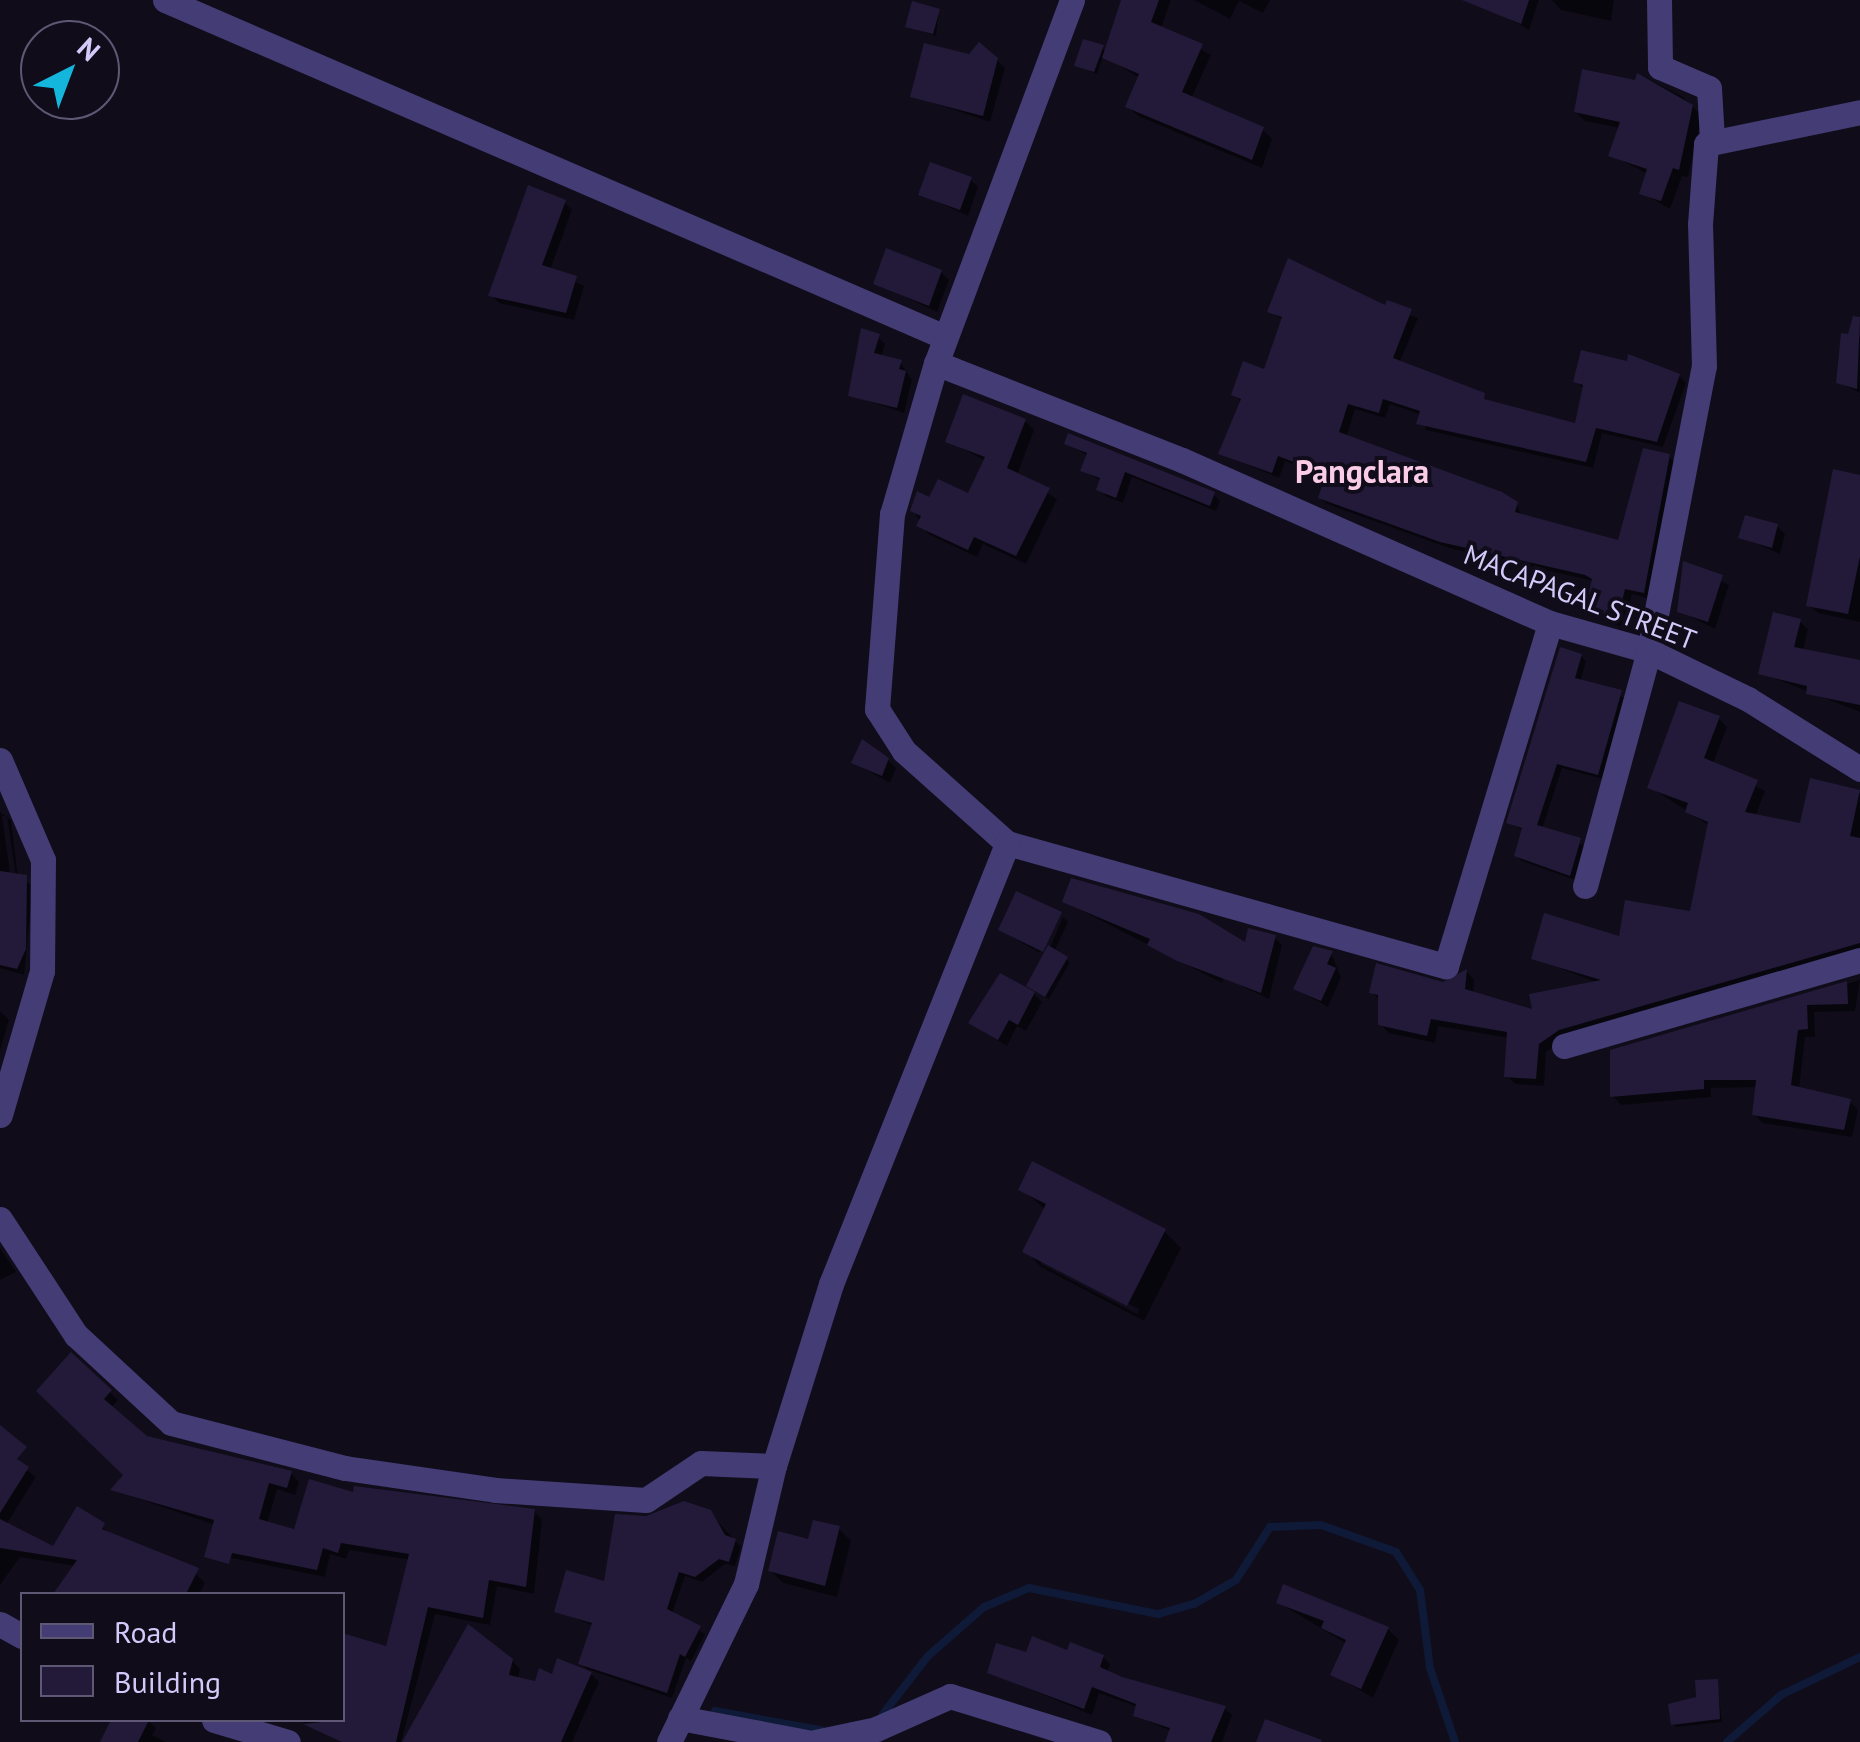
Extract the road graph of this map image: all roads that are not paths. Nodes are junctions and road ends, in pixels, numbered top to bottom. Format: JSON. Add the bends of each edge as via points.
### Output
{"nodes":[{"id":1,"x":164,"y":0,"type":"edge"},
{"id":2,"x":1072,"y":0,"type":"edge"},
{"id":3,"x":1659,"y":0,"type":"edge"},
{"id":4,"x":1860,"y":112,"type":"edge"},
{"id":5,"x":1712,"y":139,"type":"junction"},
{"id":6,"x":945,"y":337,"type":"junction"},
{"id":7,"x":936,"y":363,"type":"junction"},
{"id":8,"x":1550,"y":623,"type":"junction"},
{"id":9,"x":1650,"y":651,"type":"junction"},
{"id":10,"x":0,"y":760,"type":"edge"},
{"id":11,"x":1860,"y":769,"type":"edge"},
{"id":12,"x":1007,"y":843,"type":"junction"},
{"id":13,"x":1585,"y":886,"type":"dead end"},
{"id":14,"x":1860,"y":960,"type":"edge"},
{"id":15,"x":1564,"y":1046,"type":"dead end"},
{"id":16,"x":0,"y":1116,"type":"edge"},
{"id":17,"x":0,"y":1219,"type":"edge"},
{"id":18,"x":774,"y":1466,"type":"junction"},
{"id":19,"x":221,"y":1722,"type":"edge"},
{"id":20,"x":675,"y":1730,"type":"edge"},
{"id":21,"x":288,"y":1742,"type":"edge"},
{"id":22,"x":806,"y":1742,"type":"edge"},
{"id":23,"x":816,"y":1742,"type":"edge"},
{"id":24,"x":1099,"y":1742,"type":"edge"}],
"edges":[{"from":1,"to":6,"type":"street"},
{"from":2,"to":6,"type":"street"},
{"from":3,"to":5,"type":"street","via":[[1661,71],[1709,88]]},
{"from":4,"to":5,"type":"street"},
{"from":5,"to":9,"type":"street","via":[[1700,224],[1704,366]]},
{"from":6,"to":7,"type":"street"},
{"from":7,"to":8,"type":"street","name":"MACAPAGAL STREET","via":[[1182,460]]},
{"from":7,"to":12,"type":"street","via":[[892,514],[877,710],[904,751]]},
{"from":8,"to":9,"type":"street","name":"MACAPAGAL STREET"},
{"from":8,"to":12,"type":"street","via":[[1446,966]]},
{"from":9,"to":11,"type":"street","name":"MACAPAGAL STREET","via":[[1748,699]]},
{"from":9,"to":13,"type":"street"},
{"from":10,"to":16,"type":"street","via":[[43,860],[43,878],[42,970]]},
{"from":12,"to":18,"type":"street","via":[[895,1112]]},
{"from":14,"to":15,"type":"street"},
{"from":17,"to":18,"type":"street","via":[[76,1335],[171,1423],[344,1468],[608,1498],[646,1500],[701,1463]]},
{"from":18,"to":20,"type":"street","via":[[746,1584]]},
{"from":19,"to":21,"type":"street"},
{"from":20,"to":22,"type":"street"},
{"from":23,"to":24,"type":"street","via":[[876,1728],[950,1696]]}]}
